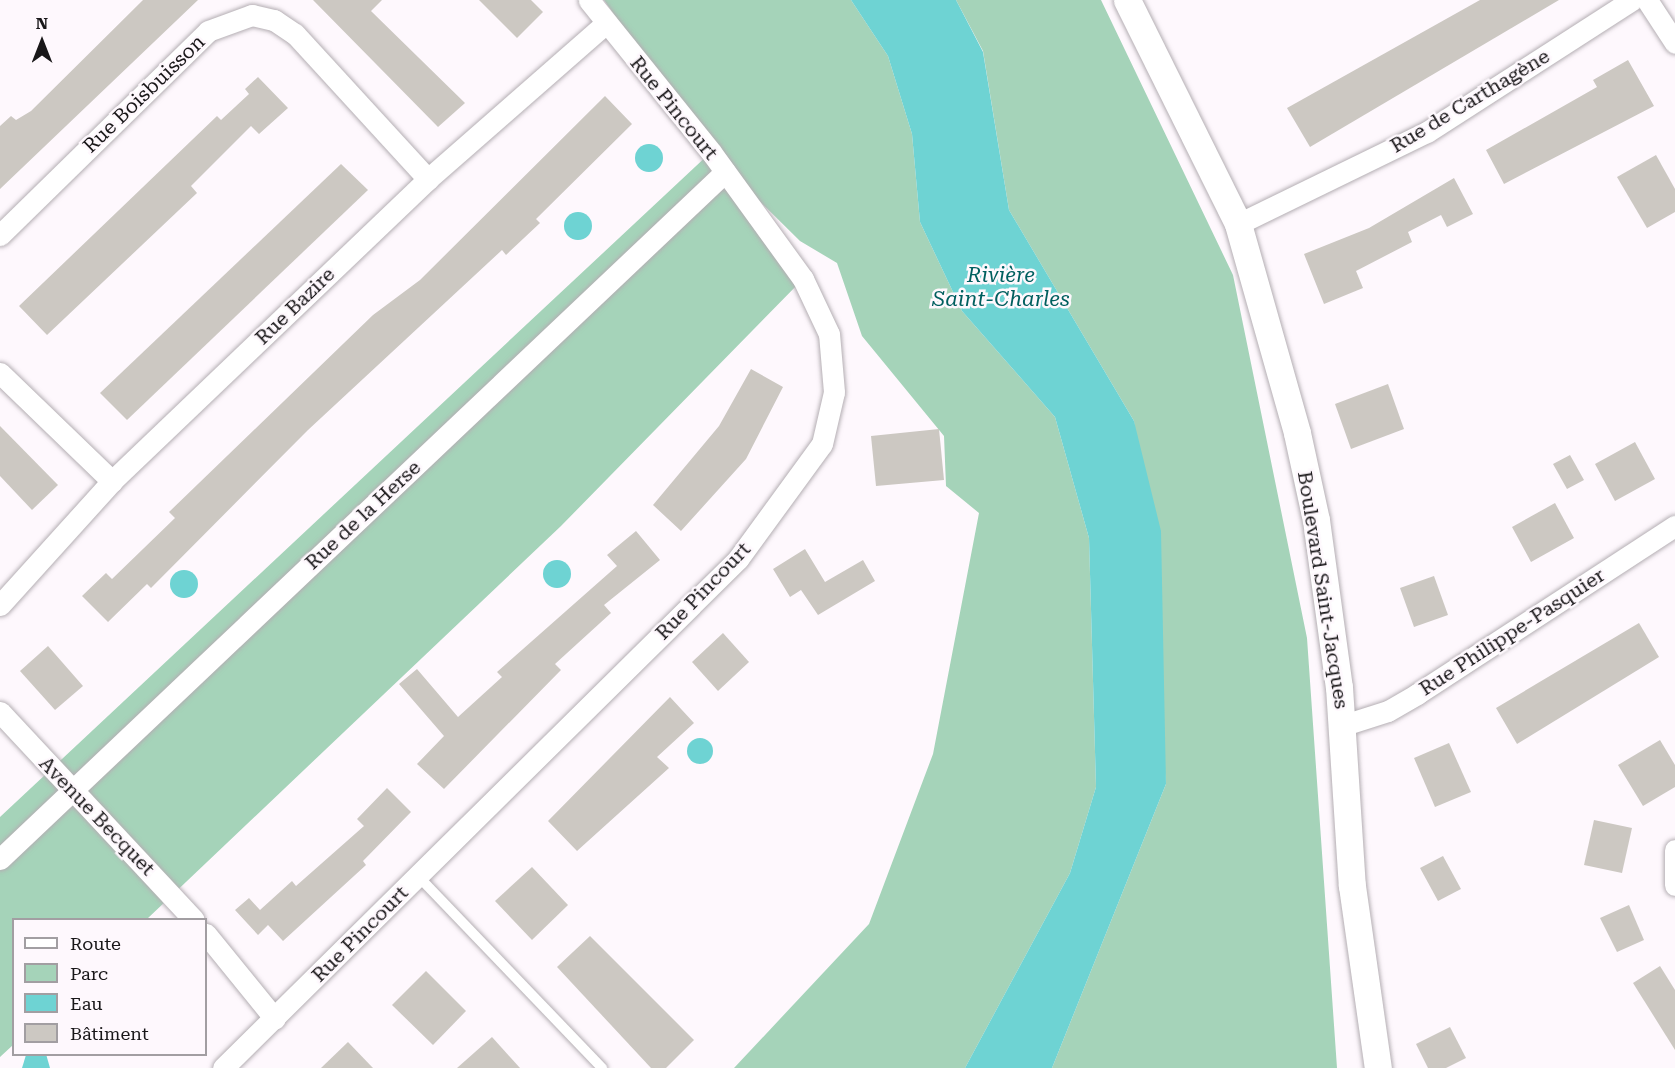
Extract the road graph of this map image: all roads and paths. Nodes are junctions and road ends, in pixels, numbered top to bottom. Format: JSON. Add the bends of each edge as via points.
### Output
{"nodes":[{"id":1,"x":589,"y":0,"type":"edge"},
{"id":2,"x":1127,"y":0,"type":"edge"},
{"id":3,"x":1632,"y":0,"type":"edge"},
{"id":4,"x":1647,"y":0,"type":"edge"},
{"id":5,"x":606,"y":23,"type":"junction"},
{"id":6,"x":1675,"y":43,"type":"edge"},
{"id":7,"x":725,"y":172,"type":"junction"},
{"id":8,"x":428,"y":179,"type":"junction"},
{"id":9,"x":1238,"y":224,"type":"junction"},
{"id":10,"x":0,"y":235,"type":"edge"},
{"id":11,"x":0,"y":373,"type":"edge"},
{"id":12,"x":112,"y":481,"type":"junction"},
{"id":13,"x":1675,"y":526,"type":"edge"},
{"id":14,"x":0,"y":605,"type":"edge"},
{"id":15,"x":0,"y":712,"type":"edge"},
{"id":16,"x":1344,"y":725,"type":"junction"},
{"id":17,"x":72,"y":790,"type":"junction"},
{"id":18,"x":1675,"y":850,"type":"edge"},
{"id":19,"x":0,"y":859,"type":"edge"},
{"id":20,"x":418,"y":876,"type":"junction"},
{"id":21,"x":1675,"y":885,"type":"edge"},
{"id":22,"x":192,"y":918,"type":"edge"},
{"id":23,"x":207,"y":935,"type":"edge"},
{"id":24,"x":274,"y":1019,"type":"junction"},
{"id":25,"x":223,"y":1068,"type":"edge"},
{"id":26,"x":602,"y":1068,"type":"edge"},
{"id":27,"x":1378,"y":1068,"type":"edge"}],
"edges":[{"from":1,"to":5,"type":"street","name":"Rue Pincourt"},
{"from":2,"to":9,"type":"street","name":"Boulevard Saint-Jacques"},
{"from":3,"to":9,"type":"street","name":"Rue de Carthagène","via":[[1426,132]]},
{"from":4,"to":6,"type":"street"},
{"from":5,"to":7,"type":"street","name":"Rue Pincourt"},
{"from":5,"to":8,"type":"street","name":"Rue Bazire"},
{"from":7,"to":17,"type":"street","name":"Rue de la Herse"},
{"from":7,"to":20,"type":"street","name":"Rue Pincourt","via":[[803,279],[829,334],[834,392],[822,444],[738,559]]},
{"from":8,"to":10,"type":"street","name":"Rue Boisbuisson","via":[[295,34],[274,20],[252,15],[208,31]]},
{"from":8,"to":12,"type":"street","name":"Rue Bazire"},
{"from":9,"to":16,"type":"street","name":"Boulevard Saint-Jacques","via":[[1317,520]]},
{"from":11,"to":12,"type":"street"},
{"from":12,"to":14,"type":"street","name":"Rue Bazire"},
{"from":13,"to":16,"type":"street","name":"Rue Philippe-Pasquier","via":[[1417,694],[1388,711]]},
{"from":15,"to":17,"type":"street","name":"Avenue Becquet"},
{"from":16,"to":27,"type":"street","name":"Boulevard Saint-Jacques","via":[[1352,886]]},
{"from":17,"to":19,"type":"street","name":"Rue de la Herse"},
{"from":17,"to":22,"type":"street","name":"Avenue Becquet"},
{"from":18,"to":21,"type":"street"},
{"from":20,"to":24,"type":"street","name":"Rue Pincourt"},
{"from":20,"to":26,"type":"lane"},
{"from":23,"to":24,"type":"street"},
{"from":24,"to":25,"type":"street","name":"Rue Pincourt"}]}
